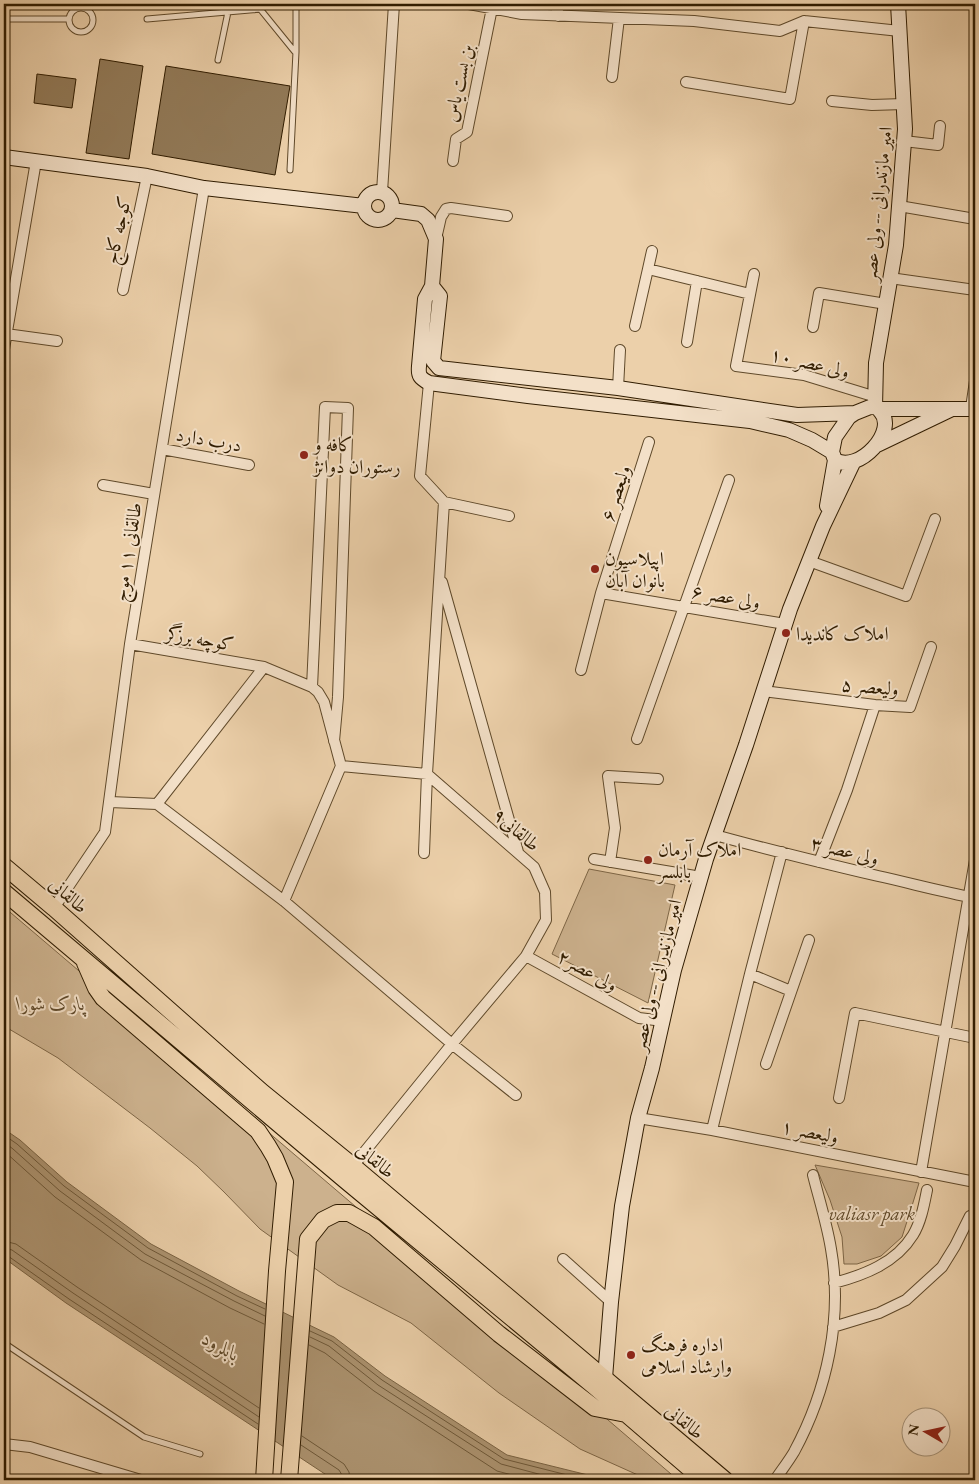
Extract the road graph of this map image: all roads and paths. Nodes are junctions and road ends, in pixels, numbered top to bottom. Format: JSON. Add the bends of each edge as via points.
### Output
{"nodes":[{"id":1,"x":256,"y":4,"type":"edge"},
{"id":2,"x":296,"y":4,"type":"edge"},
{"id":3,"x":394,"y":4,"type":"edge"},
{"id":4,"x":469,"y":4,"type":"edge"},
{"id":5,"x":557,"y":4,"type":"edge"},
{"id":6,"x":898,"y":4,"type":"edge"},
{"id":7,"x":80,"y":6,"type":"edge"},
{"id":8,"x":492,"y":8,"type":"junction"},
{"id":9,"x":261,"y":10,"type":"junction"},
{"id":10,"x":228,"y":12,"type":"junction"},
{"id":11,"x":558,"y":16,"type":"junction"},
{"id":12,"x":619,"y":18,"type":"junction"},
{"id":13,"x":4,"y":19,"type":"edge"},
{"id":14,"x":70,"y":19,"type":"junction"},
{"id":15,"x":147,"y":19,"type":"dead end"},
{"id":16,"x":804,"y":21,"type":"junction"},
{"id":17,"x":900,"y":31,"type":"junction"},
{"id":18,"x":296,"y":52,"type":"junction"},
{"id":19,"x":218,"y":60,"type":"dead end"},
{"id":20,"x":612,"y":77,"type":"dead end"},
{"id":21,"x":686,"y":82,"type":"dead end"},
{"id":22,"x":832,"y":101,"type":"dead end"},
{"id":23,"x":904,"y":104,"type":"junction"},
{"id":24,"x":940,"y":126,"type":"dead end"},
{"id":25,"x":904,"y":141,"type":"junction"},
{"id":26,"x":4,"y":157,"type":"edge"},
{"id":27,"x":36,"y":161,"type":"junction"},
{"id":28,"x":453,"y":161,"type":"dead end"},
{"id":29,"x":290,"y":170,"type":"dead end"},
{"id":30,"x":147,"y":176,"type":"junction"},
{"id":31,"x":204,"y":188,"type":"junction"},
{"id":32,"x":382,"y":192,"type":"junction"},
{"id":33,"x":364,"y":206,"type":"junction"},
{"id":34,"x":899,"y":206,"type":"junction"},
{"id":35,"x":392,"y":210,"type":"junction"},
{"id":36,"x":507,"y":216,"type":"dead end"},
{"id":37,"x":975,"y":219,"type":"edge"},
{"id":38,"x":436,"y":239,"type":"junction"},
{"id":39,"x":652,"y":251,"type":"dead end"},
{"id":40,"x":648,"y":269,"type":"junction"},
{"id":41,"x":754,"y":274,"type":"dead end"},
{"id":42,"x":890,"y":278,"type":"junction"},
{"id":43,"x":697,"y":281,"type":"junction"},
{"id":44,"x":432,"y":286,"type":"junction"},
{"id":45,"x":122,"y":290,"type":"dead end"},
{"id":46,"x":975,"y":290,"type":"edge"},
{"id":47,"x":750,"y":294,"type":"junction"},
{"id":48,"x":886,"y":304,"type":"junction"},
{"id":49,"x":635,"y":326,"type":"dead end"},
{"id":50,"x":813,"y":327,"type":"dead end"},
{"id":51,"x":6,"y":334,"type":"junction"},
{"id":52,"x":57,"y":341,"type":"dead end"},
{"id":53,"x":687,"y":342,"type":"dead end"},
{"id":54,"x":4,"y":349,"type":"edge"},
{"id":55,"x":620,"y":350,"type":"dead end"},
{"id":56,"x":975,"y":381,"type":"edge"},
{"id":57,"x":429,"y":383,"type":"junction"},
{"id":58,"x":574,"y":383,"type":"junction"},
{"id":59,"x":618,"y":388,"type":"junction"},
{"id":60,"x":572,"y":400,"type":"junction"},
{"id":61,"x":876,"y":404,"type":"junction"},
{"id":62,"x":973,"y":408,"type":"edge"},
{"id":63,"x":953,"y":409,"type":"junction"},
{"id":64,"x":855,"y":413,"type":"junction"},
{"id":65,"x":649,"y":442,"type":"dead end"},
{"id":66,"x":874,"y":446,"type":"junction"},
{"id":67,"x":162,"y":449,"type":"junction"},
{"id":68,"x":833,"y":456,"type":"junction"},
{"id":69,"x":853,"y":463,"type":"junction"},
{"id":70,"x":249,"y":464,"type":"dead end"},
{"id":71,"x":729,"y":480,"type":"dead end"},
{"id":72,"x":103,"y":485,"type":"dead end"},
{"id":73,"x":154,"y":494,"type":"junction"},
{"id":74,"x":444,"y":502,"type":"junction"},
{"id":75,"x":509,"y":516,"type":"dead end"},
{"id":76,"x":935,"y":519,"type":"dead end"},
{"id":77,"x":823,"y":526,"type":"junction"},
{"id":78,"x":809,"y":560,"type":"junction"},
{"id":79,"x":440,"y":574,"type":"junction"},
{"id":80,"x":601,"y":593,"type":"junction"},
{"id":81,"x":684,"y":607,"type":"junction"},
{"id":82,"x":785,"y":624,"type":"junction"},
{"id":83,"x":130,"y":644,"type":"junction"},
{"id":84,"x":931,"y":647,"type":"dead end"},
{"id":85,"x":264,"y":667,"type":"junction"},
{"id":86,"x":581,"y":670,"type":"dead end"},
{"id":87,"x":312,"y":687,"type":"junction"},
{"id":88,"x":764,"y":691,"type":"junction"},
{"id":89,"x":875,"y":706,"type":"junction"},
{"id":90,"x":637,"y":739,"type":"dead end"},
{"id":91,"x":334,"y":741,"type":"junction"},
{"id":92,"x":341,"y":766,"type":"junction"},
{"id":93,"x":427,"y":774,"type":"junction"},
{"id":94,"x":658,"y":779,"type":"dead end"},
{"id":95,"x":110,"y":802,"type":"junction"},
{"id":96,"x":157,"y":804,"type":"junction"},
{"id":97,"x":714,"y":835,"type":"junction"},
{"id":98,"x":782,"y":852,"type":"junction"},
{"id":99,"x":424,"y":853,"type":"dead end"},
{"id":100,"x":518,"y":853,"type":"junction"},
{"id":101,"x":594,"y":859,"type":"dead end"},
{"id":102,"x":975,"y":860,"type":"edge"},
{"id":103,"x":610,"y":862,"type":"junction"},
{"id":104,"x":819,"y":862,"type":"junction"},
{"id":105,"x":4,"y":866,"type":"edge"},
{"id":106,"x":701,"y":877,"type":"junction"},
{"id":107,"x":4,"y":892,"type":"edge"},
{"id":108,"x":972,"y":897,"type":"edge"},
{"id":109,"x":284,"y":902,"type":"junction"},
{"id":110,"x":54,"y":908,"type":"junction"},
{"id":111,"x":809,"y":940,"type":"dead end"},
{"id":112,"x":526,"y":956,"type":"junction"},
{"id":113,"x":83,"y":959,"type":"junction"},
{"id":114,"x":750,"y":974,"type":"junction"},
{"id":115,"x":791,"y":991,"type":"junction"},
{"id":116,"x":663,"y":1021,"type":"junction"},
{"id":117,"x":946,"y":1032,"type":"junction"},
{"id":118,"x":975,"y":1038,"type":"edge"},
{"id":119,"x":452,"y":1044,"type":"junction"},
{"id":120,"x":766,"y":1064,"type":"dead end"},
{"id":121,"x":516,"y":1094,"type":"dead end"},
{"id":122,"x":839,"y":1098,"type":"dead end"},
{"id":123,"x":638,"y":1118,"type":"junction"},
{"id":124,"x":712,"y":1130,"type":"junction"},
{"id":125,"x":353,"y":1166,"type":"junction"},
{"id":126,"x":921,"y":1172,"type":"junction"},
{"id":127,"x":813,"y":1175,"type":"dead end"},
{"id":128,"x":975,"y":1182,"type":"edge"},
{"id":129,"x":927,"y":1190,"type":"dead end"},
{"id":130,"x":970,"y":1216,"type":"dead end"},
{"id":131,"x":563,"y":1259,"type":"dead end"},
{"id":132,"x":834,"y":1283,"type":"junction"},
{"id":133,"x":611,"y":1302,"type":"junction"},
{"id":134,"x":833,"y":1327,"type":"junction"},
{"id":135,"x":4,"y":1343,"type":"edge"},
{"id":136,"x":600,"y":1383,"type":"junction"},
{"id":137,"x":627,"y":1414,"type":"junction"},
{"id":138,"x":4,"y":1444,"type":"edge"},
{"id":139,"x":200,"y":1454,"type":"dead end"},
{"id":140,"x":141,"y":1480,"type":"edge"},
{"id":141,"x":264,"y":1480,"type":"edge"},
{"id":142,"x":289,"y":1480,"type":"edge"},
{"id":143,"x":703,"y":1480,"type":"edge"},
{"id":144,"x":725,"y":1480,"type":"edge"},
{"id":145,"x":775,"y":1480,"type":"edge"}],
"edges":[{"from":1,"to":9,"type":"lane"},
{"from":2,"to":18,"type":"lane"},
{"from":3,"to":32,"type":"street"},
{"from":4,"to":8,"type":"street"},
{"from":5,"to":11,"type":"street"},
{"from":6,"to":17,"type":"street","name":"امیر مازندرانی -- ولی عصر"},
{"from":7,"to":14,"type":"lane"},
{"from":7,"to":14,"type":"lane","via":[[91,13],[91,27],[84,32],[77,31],[71,26]]},
{"from":8,"to":11,"type":"street"},
{"from":8,"to":28,"type":"street","name":"بن بست یاس","via":[[467,132],[456,139]]},
{"from":9,"to":10,"type":"lane"},
{"from":9,"to":18,"type":"lane"},
{"from":10,"to":15,"type":"lane"},
{"from":10,"to":19,"type":"lane"},
{"from":11,"to":12,"type":"street"},
{"from":12,"to":16,"type":"street","via":[[694,21],[780,31]]},
{"from":12,"to":20,"type":"street"},
{"from":13,"to":14,"type":"lane"},
{"from":16,"to":17,"type":"street"},
{"from":16,"to":21,"type":"street","via":[[790,99]]},
{"from":17,"to":23,"type":"street","name":"امیر مازندرانی -- ولی عصر"},
{"from":18,"to":29,"type":"lane"},
{"from":22,"to":23,"type":"street"},
{"from":23,"to":25,"type":"street","name":"امیر مازندرانی -- ولی عصر"},
{"from":24,"to":25,"type":"street","via":[[938,145]]},
{"from":25,"to":34,"type":"street","name":"امیر مازندرانی -- ولی عصر"},
{"from":26,"to":27,"type":"street"},
{"from":27,"to":30,"type":"street"},
{"from":27,"to":51,"type":"street"},
{"from":30,"to":31,"type":"street"},
{"from":30,"to":45,"type":"street","name":"کوجه کاج"},
{"from":31,"to":33,"type":"street"},
{"from":31,"to":67,"type":"street","name":"طالقانی ۱۱ موج"},
{"from":32,"to":33,"type":"street","via":[[371,194]]},
{"from":32,"to":35,"type":"street","via":[[390,197]]},
{"from":33,"to":35,"type":"street","via":[[366,215],[374,220],[383,220]]},
{"from":34,"to":37,"type":"street"},
{"from":34,"to":42,"type":"street","name":"امیر مازندرانی -- ولی عصر"},
{"from":35,"to":38,"type":"street","via":[[421,214],[428,220]]},
{"from":36,"to":38,"type":"street","via":[[446,209]]},
{"from":38,"to":44,"type":"street"},
{"from":39,"to":40,"type":"street"},
{"from":40,"to":43,"type":"street"},
{"from":40,"to":49,"type":"street"},
{"from":41,"to":47,"type":"street"},
{"from":42,"to":46,"type":"street"},
{"from":42,"to":48,"type":"street","name":"امیر مازندرانی -- ولی عصر"},
{"from":43,"to":47,"type":"street"},
{"from":43,"to":53,"type":"street"},
{"from":44,"to":57,"type":"street","via":[[425,299],[418,374]]},
{"from":44,"to":58,"type":"street","via":[[440,296],[433,361],[439,368]]},
{"from":47,"to":61,"type":"street","name":"ولی عصر ۱۰","via":[[736,366],[804,374]]},
{"from":48,"to":50,"type":"street","via":[[820,289]]},
{"from":48,"to":61,"type":"street","name":"امیر مازندرانی -- ولی عصر","via":[[876,363]]},
{"from":51,"to":52,"type":"street"},
{"from":51,"to":54,"type":"street"},
{"from":55,"to":59,"type":"street"},
{"from":56,"to":62,"type":"street"},
{"from":57,"to":60,"type":"street"},
{"from":57,"to":74,"type":"street","via":[[420,476]]},
{"from":58,"to":59,"type":"street"},
{"from":58,"to":60,"type":"street"},
{"from":59,"to":64,"type":"street","via":[[797,415]]},
{"from":60,"to":68,"type":"street","via":[[750,421],[789,430],[812,440]]},
{"from":61,"to":63,"type":"street"},
{"from":61,"to":64,"type":"street"},
{"from":61,"to":66,"type":"street","name":"امیر مازندرانی -- ولی عصر","via":[[886,423]]},
{"from":62,"to":63,"type":"street"},
{"from":63,"to":66,"type":"street"},
{"from":64,"to":68,"type":"street","via":[[835,437]]},
{"from":65,"to":80,"type":"street","name":"ولیعصر ۶"},
{"from":66,"to":69,"type":"street"},
{"from":67,"to":70,"type":"street","name":"درب دارد"},
{"from":67,"to":73,"type":"street","name":"طالقانی ۱۱ موج"},
{"from":68,"to":69,"type":"street","via":[[846,464]]},
{"from":68,"to":77,"type":"street"},
{"from":69,"to":77,"type":"street"},
{"from":71,"to":81,"type":"street"},
{"from":72,"to":73,"type":"street"},
{"from":73,"to":83,"type":"street","name":"طالقانی ۱۱ موج"},
{"from":74,"to":75,"type":"street"},
{"from":74,"to":79,"type":"street"},
{"from":76,"to":78,"type":"street","via":[[906,596]]},
{"from":77,"to":78,"type":"street","name":"امیر مازندرانی -- ولی عصر"},
{"from":78,"to":82,"type":"street","name":"امیر مازندرانی -- ولی عصر"},
{"from":79,"to":93,"type":"street"},
{"from":79,"to":100,"type":"street"},
{"from":80,"to":81,"type":"street","name":"ولی عصر ۶"},
{"from":80,"to":86,"type":"street","name":"ولیعصر ۶"},
{"from":81,"to":82,"type":"street","name":"ولی عصر ۶"},
{"from":81,"to":90,"type":"street"},
{"from":82,"to":88,"type":"street","name":"امیر مازندرانی -- ولی عصر"},
{"from":83,"to":85,"type":"street","name":"کوچه برزگر"},
{"from":83,"to":95,"type":"street","name":"طالقانی ۱۱ موج"},
{"from":84,"to":89,"type":"street","name":"ولیعصر ۵","via":[[910,707]]},
{"from":85,"to":87,"type":"street","name":"کوچه برزگر"},
{"from":85,"to":96,"type":"street"},
{"from":87,"to":91,"type":"street","via":[[324,702]]},
{"from":87,"to":91,"type":"street","via":[[325,407],[348,408]]},
{"from":88,"to":89,"type":"street","name":"ولیعصر ۵"},
{"from":88,"to":97,"type":"street","name":"امیر مازندرانی -- ولی عصر"},
{"from":89,"to":104,"type":"street"},
{"from":91,"to":92,"type":"street"},
{"from":92,"to":93,"type":"street"},
{"from":92,"to":109,"type":"street"},
{"from":93,"to":99,"type":"street"},
{"from":93,"to":100,"type":"street","name":"طالقانی۹"},
{"from":94,"to":103,"type":"street","via":[[608,776],[615,828]]},
{"from":95,"to":96,"type":"street"},
{"from":95,"to":110,"type":"street","name":"طالقانی ۱۱ موج","via":[[105,832]]},
{"from":96,"to":109,"type":"street"},
{"from":97,"to":98,"type":"street","name":"ولی عصر ۳"},
{"from":97,"to":106,"type":"street","name":"امیر مازندرانی -- ولی عصر"},
{"from":98,"to":104,"type":"street","name":"ولی عصر ۳"},
{"from":98,"to":114,"type":"street"},
{"from":100,"to":112,"type":"street","name":"طالقانی۹","via":[[534,867],[545,892],[546,920]]},
{"from":101,"to":103,"type":"street"},
{"from":102,"to":108,"type":"street"},
{"from":103,"to":106,"type":"street"},
{"from":104,"to":108,"type":"street","name":"ولی عصر ۳"},
{"from":105,"to":110,"type":"main road","name":"طالقانی"},
{"from":106,"to":116,"type":"street","name":"امیر مازندرانی -- ولی عصر"},
{"from":107,"to":113,"type":"main road","name":"طالقانی"},
{"from":108,"to":117,"type":"street"},
{"from":109,"to":119,"type":"street"},
{"from":110,"to":125,"type":"main road","name":"طالقانی","via":[[262,1092]]},
{"from":111,"to":115,"type":"street"},
{"from":112,"to":116,"type":"street","name":"ولی عصر۲","via":[[639,1018]]},
{"from":112,"to":119,"type":"street","name":"طالقانی۹"},
{"from":113,"to":136,"type":"main road","name":"طالقانی","via":[[345,1180]]},
{"from":113,"to":141,"type":"main road","via":[[103,998],[258,1131],[285,1182]]},
{"from":114,"to":115,"type":"street"},
{"from":114,"to":124,"type":"street"},
{"from":115,"to":120,"type":"street"},
{"from":116,"to":123,"type":"street","name":"امیر مازندرانی -- ولی عصر"},
{"from":117,"to":118,"type":"street"},
{"from":117,"to":122,"type":"street","via":[[855,1012]]},
{"from":117,"to":126,"type":"street"},
{"from":119,"to":121,"type":"street"},
{"from":119,"to":125,"type":"street","name":"طالقانی۹"},
{"from":123,"to":124,"type":"street","name":"ولیعصر ۱"},
{"from":123,"to":133,"type":"street","name":"امیر مازندرانی -- ولی عصر","via":[[622,1206]]},
{"from":124,"to":126,"type":"street","name":"ولیعصر ۱"},
{"from":125,"to":136,"type":"main road","name":"طالقانی"},
{"from":126,"to":128,"type":"street","name":"ولیعصر ۱"},
{"from":127,"to":132,"type":"street","via":[[831,1249]]},
{"from":129,"to":132,"type":"street","via":[[922,1215],[913,1235],[899,1253],[880,1267]]},
{"from":130,"to":134,"type":"street","via":[[942,1267],[906,1300],[879,1313]]},
{"from":131,"to":133,"type":"street"},
{"from":132,"to":134,"type":"street"},
{"from":133,"to":136,"type":"street","name":"امیر مازندرانی -- ولی عصر"},
{"from":134,"to":145,"type":"street","via":[[815,1404],[793,1453]]},
{"from":135,"to":139,"type":"lane","via":[[144,1437]]},
{"from":136,"to":137,"type":"main road","name":"طالقانی"},
{"from":136,"to":144,"type":"main road","name":"طالقانی"},
{"from":137,"to":142,"type":"main road","via":[[595,1408],[499,1334],[374,1227],[349,1213],[337,1212],[323,1220],[308,1238]]},
{"from":137,"to":143,"type":"main road","name":"طالقانی"},
{"from":138,"to":140,"type":"street","via":[[30,1447]]}]}
